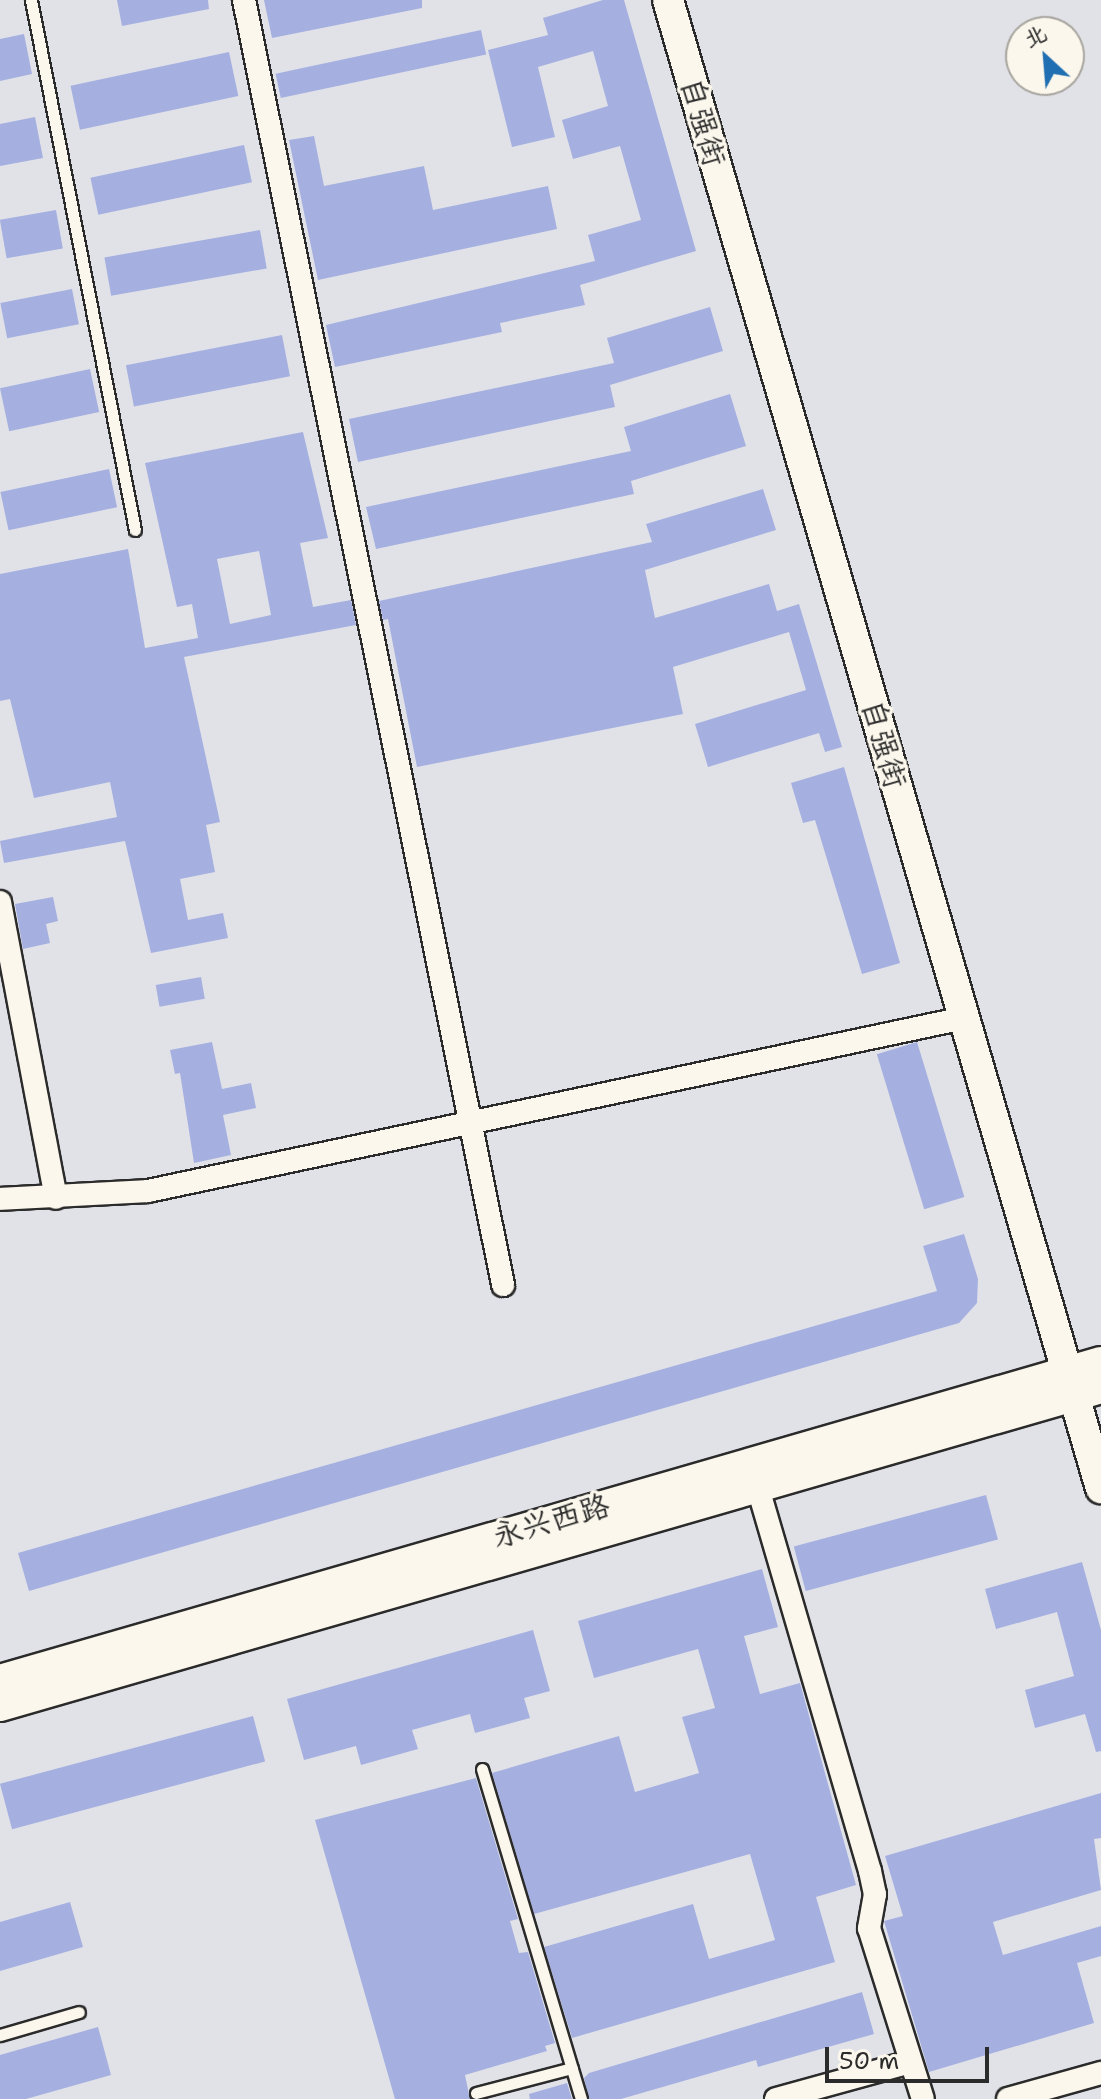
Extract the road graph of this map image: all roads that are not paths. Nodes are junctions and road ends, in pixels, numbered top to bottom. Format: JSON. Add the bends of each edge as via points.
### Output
{"nodes":[{"id":1,"x":31,"y":0,"type":"edge"},
{"id":2,"x":244,"y":0,"type":"edge"},
{"id":3,"x":668,"y":0,"type":"edge"},
{"id":4,"x":135,"y":530,"type":"dead end"},
{"id":5,"x":0,"y":902,"type":"edge"},
{"id":6,"x":964,"y":1018,"type":"junction"},
{"id":7,"x":471,"y":1121,"type":"junction"},
{"id":8,"x":56,"y":1198,"type":"junction"},
{"id":9,"x":0,"y":1199,"type":"edge"},
{"id":10,"x":503,"y":1285,"type":"dead end"},
{"id":11,"x":1101,"y":1362,"type":"edge"},
{"id":12,"x":1081,"y":1385,"type":"edge"},
{"id":13,"x":758,"y":1488,"type":"junction"},
{"id":14,"x":1101,"y":1488,"type":"edge"},
{"id":15,"x":0,"y":1680,"type":"edge"},
{"id":16,"x":0,"y":1706,"type":"edge"},
{"id":17,"x":482,"y":1769,"type":"dead end"},
{"id":18,"x":79,"y":2012,"type":"dead end"},
{"id":19,"x":0,"y":2035,"type":"edge"},
{"id":20,"x":910,"y":2062,"type":"junction"},
{"id":21,"x":572,"y":2068,"type":"junction"},
{"id":22,"x":1101,"y":2073,"type":"edge"},
{"id":23,"x":476,"y":2093,"type":"dead end"},
{"id":24,"x":581,"y":2099,"type":"edge"},
{"id":25,"x":776,"y":2099,"type":"edge"},
{"id":26,"x":923,"y":2099,"type":"edge"},
{"id":27,"x":1008,"y":2099,"type":"edge"}],
"edges":[{"from":1,"to":4,"type":"lane"},
{"from":2,"to":7,"type":"street"},
{"from":3,"to":6,"type":"main road","name":"自强街"},
{"from":5,"to":8,"type":"street"},
{"from":6,"to":7,"type":"street"},
{"from":6,"to":12,"type":"main road","name":"自强街"},
{"from":7,"to":8,"type":"street","via":[[148,1191]]},
{"from":7,"to":10,"type":"street"},
{"from":8,"to":9,"type":"street"},
{"from":11,"to":12,"type":"main road","name":"永兴西路"},
{"from":12,"to":13,"type":"main road","name":"永兴西路"},
{"from":12,"to":14,"type":"main road","name":"自强街"},
{"from":12,"to":15,"type":"main road","name":"永兴西路"},
{"from":13,"to":16,"type":"main road","name":"永兴西路"},
{"from":13,"to":20,"type":"street","via":[[870,1871],[875,1894],[869,1928]]},
{"from":17,"to":21,"type":"lane"},
{"from":18,"to":19,"type":"lane"},
{"from":20,"to":25,"type":"street"},
{"from":20,"to":26,"type":"street"},
{"from":21,"to":23,"type":"lane"},
{"from":21,"to":24,"type":"lane"},
{"from":22,"to":27,"type":"street"}]}
